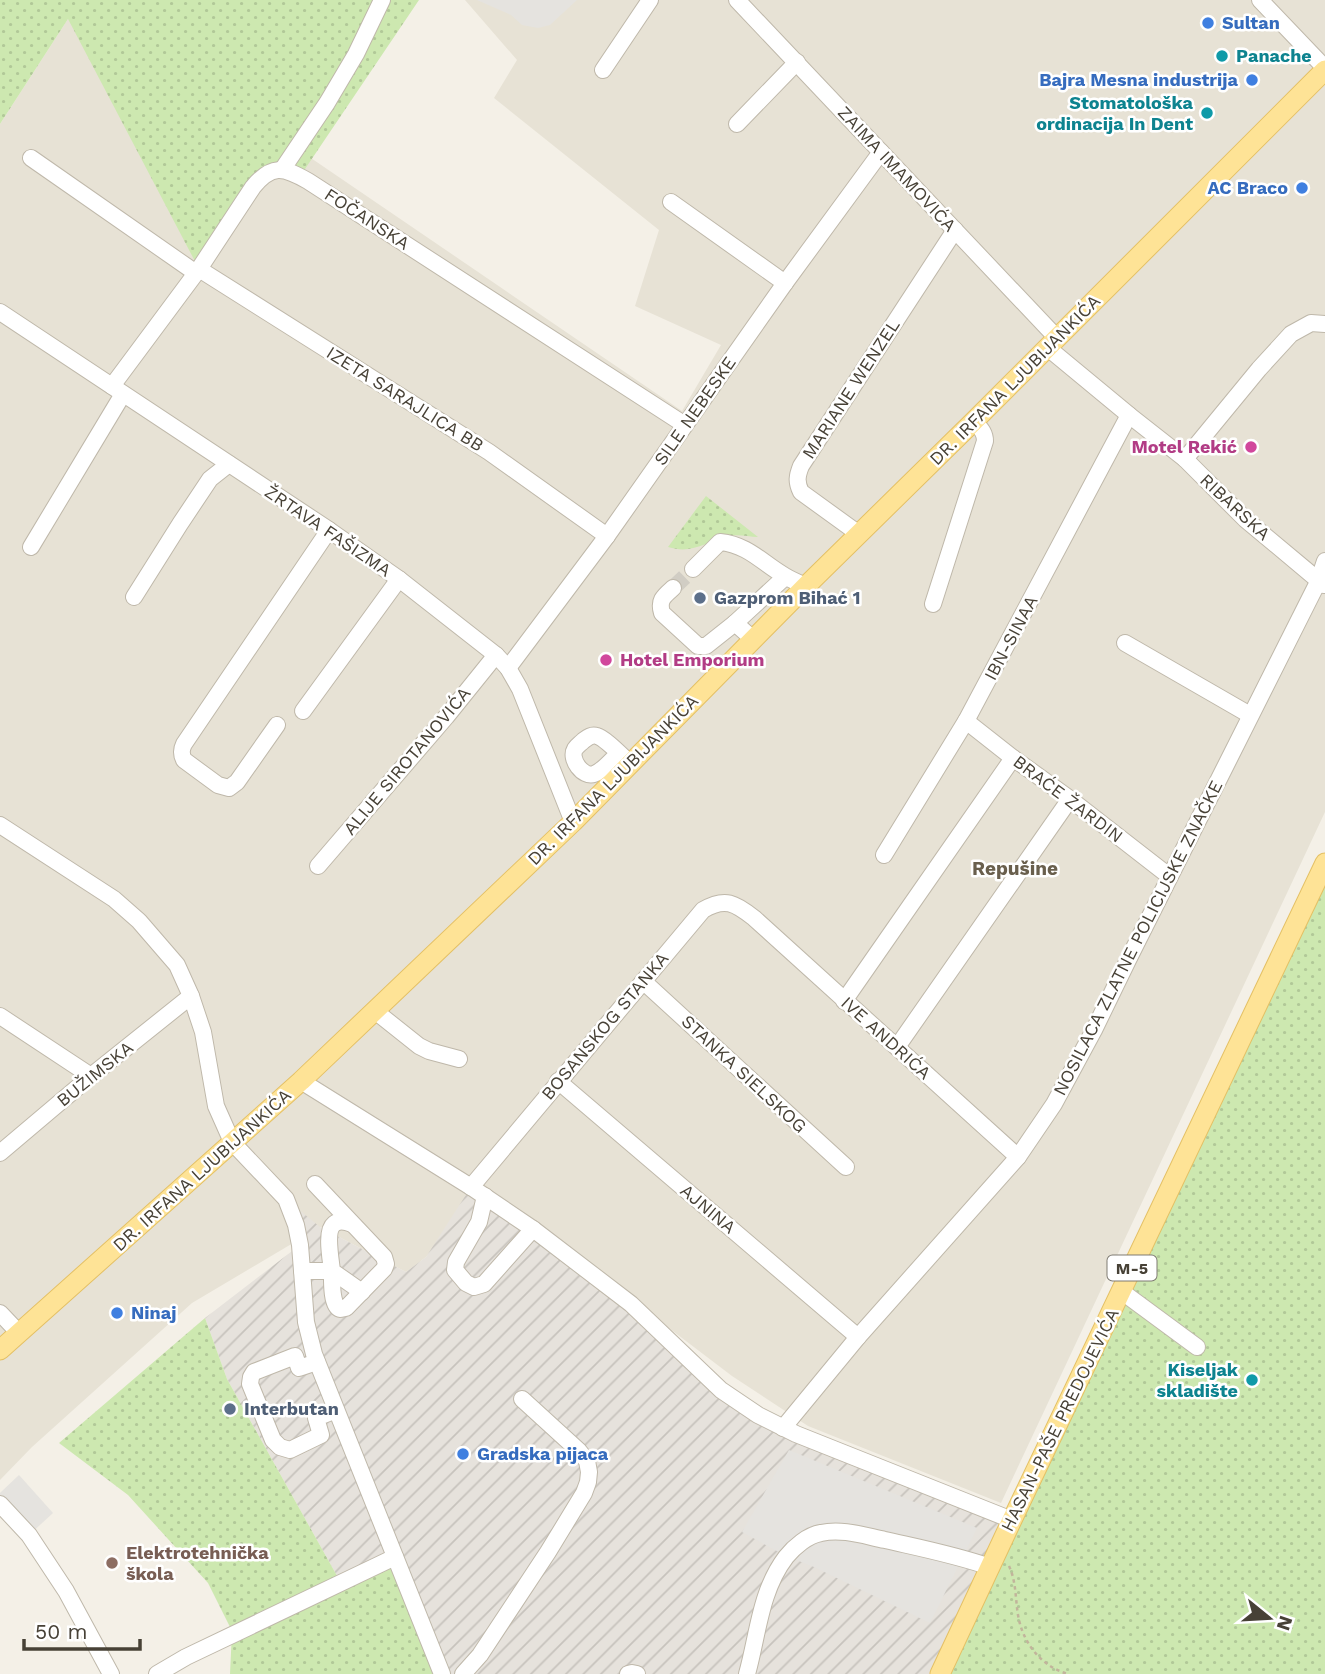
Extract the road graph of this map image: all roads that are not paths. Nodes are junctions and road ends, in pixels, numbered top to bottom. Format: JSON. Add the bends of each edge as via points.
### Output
{"nodes":[{"id":1,"x":382,"y":0,"type":"edge"},
{"id":2,"x":650,"y":0,"type":"edge"},
{"id":3,"x":737,"y":0,"type":"edge"},
{"id":4,"x":1260,"y":0,"type":"edge"},
{"id":5,"x":797,"y":62,"type":"junction"},
{"id":6,"x":1325,"y":69,"type":"edge"},
{"id":7,"x":603,"y":70,"type":"dead end"},
{"id":8,"x":737,"y":124,"type":"dead end"},
{"id":9,"x":881,"y":152,"type":"junction"},
{"id":10,"x":32,"y":158,"type":"dead end"},
{"id":11,"x":282,"y":170,"type":"junction"},
{"id":12,"x":671,"y":202,"type":"dead end"},
{"id":13,"x":955,"y":230,"type":"junction"},
{"id":14,"x":198,"y":271,"type":"junction"},
{"id":15,"x":785,"y":283,"type":"junction"},
{"id":16,"x":0,"y":312,"type":"edge"},
{"id":17,"x":1325,"y":324,"type":"edge"},
{"id":18,"x":1053,"y":343,"type":"junction"},
{"id":19,"x":117,"y":390,"type":"junction"},
{"id":20,"x":1129,"y":415,"type":"junction"},
{"id":21,"x":974,"y":421,"type":"junction"},
{"id":22,"x":685,"y":425,"type":"junction"},
{"id":23,"x":1185,"y":459,"type":"junction"},
{"id":24,"x":229,"y":464,"type":"junction"},
{"id":25,"x":329,"y":530,"type":"junction"},
{"id":26,"x":859,"y":534,"type":"junction"},
{"id":27,"x":607,"y":536,"type":"junction"},
{"id":28,"x":31,"y":547,"type":"dead end"},
{"id":29,"x":1325,"y":561,"type":"edge"},
{"id":30,"x":692,"y":569,"type":"tunnel mouth"},
{"id":31,"x":785,"y":577,"type":"junction"},
{"id":32,"x":399,"y":579,"type":"junction"},
{"id":33,"x":1322,"y":584,"type":"edge"},
{"id":34,"x":806,"y":586,"type":"junction"},
{"id":35,"x":673,"y":588,"type":"tunnel mouth"},
{"id":36,"x":134,"y":597,"type":"dead end"},
{"id":37,"x":933,"y":604,"type":"dead end"},
{"id":38,"x":735,"y":623,"type":"junction"},
{"id":39,"x":754,"y":640,"type":"junction"},
{"id":40,"x":1125,"y":643,"type":"dead end"},
{"id":41,"x":496,"y":655,"type":"junction"},
{"id":42,"x":508,"y":668,"type":"junction"},
{"id":43,"x":303,"y":711,"type":"dead end"},
{"id":44,"x":1250,"y":715,"type":"junction"},
{"id":45,"x":966,"y":722,"type":"junction"},
{"id":46,"x":277,"y":725,"type":"dead end"},
{"id":47,"x":1013,"y":758,"type":"junction"},
{"id":48,"x":1070,"y":799,"type":"junction"},
{"id":49,"x":573,"y":822,"type":"junction"},
{"id":50,"x":0,"y":825,"type":"edge"},
{"id":51,"x":884,"y":855,"type":"dead end"},
{"id":52,"x":1325,"y":863,"type":"edge"},
{"id":53,"x":318,"y":866,"type":"dead end"},
{"id":54,"x":1169,"y":877,"type":"junction"},
{"id":55,"x":754,"y":918,"type":"joint"},
{"id":56,"x":643,"y":981,"type":"junction"},
{"id":57,"x":191,"y":996,"type":"junction"},
{"id":58,"x":844,"y":1000,"type":"junction"},
{"id":59,"x":374,"y":1011,"type":"junction"},
{"id":60,"x":0,"y":1016,"type":"edge"},
{"id":61,"x":897,"y":1047,"type":"junction"},
{"id":62,"x":459,"y":1059,"type":"dead end"},
{"id":63,"x":91,"y":1076,"type":"junction"},
{"id":64,"x":301,"y":1081,"type":"junction"},
{"id":65,"x":558,"y":1081,"type":"junction"},
{"id":66,"x":233,"y":1142,"type":"junction"},
{"id":67,"x":0,"y":1153,"type":"edge"},
{"id":68,"x":1018,"y":1157,"type":"junction"},
{"id":69,"x":846,"y":1167,"type":"dead end"},
{"id":70,"x":315,"y":1184,"type":"dead end"},
{"id":71,"x":471,"y":1186,"type":"junction"},
{"id":72,"x":485,"y":1196,"type":"junction"},
{"id":73,"x":352,"y":1224,"type":"junction"},
{"id":74,"x":533,"y":1229,"type":"junction"},
{"id":75,"x":302,"y":1271,"type":"junction"},
{"id":76,"x":332,"y":1271,"type":"junction"},
{"id":77,"x":1121,"y":1291,"type":"junction"},
{"id":78,"x":362,"y":1292,"type":"junction"},
{"id":79,"x":1,"y":1316,"type":"edge"},
{"id":80,"x":19,"y":1333,"type":"junction"},
{"id":81,"x":858,"y":1337,"type":"junction"},
{"id":82,"x":1198,"y":1347,"type":"dead end"},
{"id":83,"x":0,"y":1350,"type":"edge"},
{"id":84,"x":317,"y":1362,"type":"junction"},
{"id":85,"x":522,"y":1399,"type":"dead end"},
{"id":86,"x":336,"y":1410,"type":"junction"},
{"id":87,"x":783,"y":1428,"type":"junction"},
{"id":88,"x":0,"y":1504,"type":"edge"},
{"id":89,"x":1012,"y":1520,"type":"junction"},
{"id":90,"x":395,"y":1557,"type":"junction"},
{"id":91,"x":990,"y":1567,"type":"junction"},
{"id":92,"x":111,"y":1674,"type":"edge"},
{"id":93,"x":157,"y":1674,"type":"edge"},
{"id":94,"x":442,"y":1674,"type":"edge"},
{"id":95,"x":463,"y":1674,"type":"edge"},
{"id":96,"x":628,"y":1674,"type":"edge"},
{"id":97,"x":637,"y":1674,"type":"edge"},
{"id":98,"x":747,"y":1674,"type":"edge"},
{"id":99,"x":940,"y":1674,"type":"edge"}],
"edges":[{"from":1,"to":11,"type":"street","via":[[356,54]]},
{"from":2,"to":7,"type":"street"},
{"from":3,"to":5,"type":"street","name":"ZAIMA IMAMOVIĆA"},
{"from":4,"to":6,"type":"street"},
{"from":5,"to":8,"type":"street"},
{"from":5,"to":9,"type":"street","name":"ZAIMA IMAMOVIĆA"},
{"from":6,"to":18,"type":"main road","name":"DR. IRFANA LJUBIJANKIĆA"},
{"from":9,"to":13,"type":"street","name":"ZAIMA IMAMOVIĆA"},
{"from":9,"to":15,"type":"street","name":"SILE NEBESKE"},
{"from":10,"to":14,"type":"street","name":"IZETA SARAJLICA BB"},
{"from":11,"to":14,"type":"street","via":[[273,169],[258,181]]},
{"from":11,"to":22,"type":"street","name":"FOČANSKA","via":[[308,181]]},
{"from":12,"to":15,"type":"street"},
{"from":13,"to":18,"type":"street","name":"ZAIMA IMAMOVIĆA"},
{"from":13,"to":26,"type":"street","name":"MARIANE WENZEL","via":[[797,477],[801,492]]},
{"from":14,"to":19,"type":"street"},
{"from":14,"to":27,"type":"street","name":"IZETA SARAJLICA BB","via":[[489,452]]},
{"from":15,"to":22,"type":"street","name":"SILE NEBESKE"},
{"from":16,"to":19,"type":"street","name":"ŽRTAVA FAŠIZMA"},
{"from":17,"to":23,"type":"street","via":[[1311,323],[1291,334]]},
{"from":18,"to":20,"type":"street","name":"RIBARSKA"},
{"from":18,"to":21,"type":"main road","name":"DR. IRFANA LJUBIJANKIĆA"},
{"from":19,"to":24,"type":"street","name":"ŽRTAVA FAŠIZMA"},
{"from":19,"to":28,"type":"street"},
{"from":20,"to":23,"type":"street","name":"RIBARSKA"},
{"from":20,"to":45,"type":"street","name":"IBN-SINAA"},
{"from":21,"to":26,"type":"main road","name":"DR. IRFANA LJUBIJANKIĆA"},
{"from":21,"to":37,"type":"street","via":[[985,441]]},
{"from":22,"to":27,"type":"street","name":"SILE NEBESKE"},
{"from":23,"to":33,"type":"street","name":"RIBARSKA","via":[[1245,520]]},
{"from":24,"to":25,"type":"street","name":"ŽRTAVA FAŠIZMA"},
{"from":24,"to":36,"type":"street","via":[[210,480]]},
{"from":25,"to":32,"type":"street","name":"ŽRTAVA FAŠIZMA"},
{"from":25,"to":46,"type":"street","via":[[184,744],[182,756],[218,785],[229,788]]},
{"from":26,"to":34,"type":"main road","name":"DR. IRFANA LJUBIJANKIĆA"},
{"from":27,"to":42,"type":"street","name":"SILE NEBESKE"},
{"from":29,"to":33,"type":"street","name":"NOSILACA ZLATNE POLICIJSKE ZNAČKE"},
{"from":30,"to":31,"type":"street","via":[[720,542],[741,546]]},
{"from":31,"to":34,"type":"street"},
{"from":31,"to":38,"type":"street"},
{"from":32,"to":41,"type":"street","name":"ŽRTAVA FAŠIZMA"},
{"from":32,"to":43,"type":"street"},
{"from":33,"to":44,"type":"street","name":"NOSILACA ZLATNE POLICIJSKE ZNAČKE"},
{"from":34,"to":39,"type":"main road","name":"DR. IRFANA LJUBIJANKIĆA"},
{"from":35,"to":38,"type":"street","via":[[661,599],[662,613],[698,646],[706,646]]},
{"from":38,"to":39,"type":"street"},
{"from":39,"to":49,"type":"main road","name":"DR. IRFANA LJUBIJANKIĆA","via":[[625,758]]},
{"from":40,"to":44,"type":"street"},
{"from":41,"to":42,"type":"street","name":"ŽRTAVA FAŠIZMA"},
{"from":41,"to":53,"type":"street","name":"ALIJE SIROTANOVIĆA"},
{"from":42,"to":49,"type":"street","name":"ŽRTAVA FAŠIZMA"},
{"from":44,"to":54,"type":"street","name":"NOSILACA ZLATNE POLICIJSKE ZNAČKE"},
{"from":45,"to":47,"type":"street","name":"BRAĆE ŽARDIN"},
{"from":45,"to":51,"type":"street","name":"IBN-SINAA"},
{"from":47,"to":48,"type":"street","name":"BRAĆE ŽARDIN"},
{"from":47,"to":58,"type":"street"},
{"from":48,"to":54,"type":"street","name":"BRAĆE ŽARDIN"},
{"from":48,"to":61,"type":"street"},
{"from":49,"to":59,"type":"main road","name":"DR. IRFANA LJUBIJANKIĆA"},
{"from":50,"to":57,"type":"street","via":[[131,914],[177,965]]},
{"from":52,"to":77,"type":"main road","name":"HASAN-PAŠE PREDOJEVIĆA","number":"M-5"},
{"from":54,"to":68,"type":"street","name":"NOSILACA ZLATNE POLICIJSKE ZNAČKE","via":[[1083,1051]]},
{"from":55,"to":56,"type":"street","name":"BOSANSKOG STANKA","via":[[740,907],[714,903]]},
{"from":55,"to":58,"type":"street","name":"IVE ANDRIĆA"},
{"from":56,"to":65,"type":"street","name":"BOSANSKOG STANKA"},
{"from":56,"to":69,"type":"street","name":"STANKA SIELSKOG"},
{"from":57,"to":63,"type":"street","name":"BUŽIMSKA"},
{"from":57,"to":66,"type":"street","via":[[203,1032],[216,1106]]},
{"from":58,"to":61,"type":"street","name":"IVE ANDRIĆA"},
{"from":59,"to":62,"type":"street","via":[[419,1046]]},
{"from":59,"to":64,"type":"main road","name":"DR. IRFANA LJUBIJANKIĆA"},
{"from":60,"to":63,"type":"street"},
{"from":61,"to":68,"type":"street","name":"IVE ANDRIĆA"},
{"from":63,"to":67,"type":"street","name":"BUŽIMSKA"},
{"from":64,"to":66,"type":"main road","name":"DR. IRFANA LJUBIJANKIĆA"},
{"from":64,"to":71,"type":"street"},
{"from":65,"to":71,"type":"street","name":"BOSANSKOG STANKA"},
{"from":65,"to":81,"type":"street","name":"AJNINA"},
{"from":66,"to":75,"type":"street","via":[[286,1199],[296,1225]]},
{"from":66,"to":80,"type":"main road","name":"DR. IRFANA LJUBIJANKIĆA"},
{"from":68,"to":81,"type":"street","name":"NOSILACA ZLATNE POLICIJSKE ZNAČKE"},
{"from":70,"to":73,"type":"street"},
{"from":71,"to":72,"type":"street"},
{"from":72,"to":74,"type":"street"},
{"from":72,"to":74,"type":"street","via":[[479,1222],[456,1262],[455,1270],[466,1283],[474,1287],[484,1284]]},
{"from":73,"to":76,"type":"street","via":[[342,1221],[332,1227]]},
{"from":73,"to":78,"type":"street","via":[[386,1264]]},
{"from":74,"to":87,"type":"street","via":[[631,1304],[721,1390]]},
{"from":75,"to":76,"type":"street"},
{"from":75,"to":84,"type":"street","via":[[306,1322]]},
{"from":76,"to":78,"type":"street"},
{"from":76,"to":78,"type":"street","via":[[337,1307],[346,1308]]},
{"from":77,"to":82,"type":"street"},
{"from":77,"to":89,"type":"main road","name":"HASAN-PAŠE PREDOJEVIĆA","number":"M-5"},
{"from":79,"to":80,"type":"street"},
{"from":80,"to":83,"type":"main road","name":"DR. IRFANA LJUBIJANKIĆA"},
{"from":81,"to":87,"type":"street","name":"NOSILACA ZLATNE POLICIJSKE ZNAČKE"},
{"from":84,"to":86,"type":"street"},
{"from":84,"to":86,"type":"street","via":[[299,1368],[295,1356],[254,1372],[250,1384],[273,1440],[289,1450],[321,1435],[316,1418]]},
{"from":85,"to":95,"type":"street","via":[[587,1461],[588,1482],[548,1552]]},
{"from":86,"to":90,"type":"street"},
{"from":87,"to":89,"type":"street"},
{"from":88,"to":92,"type":"street","via":[[29,1535],[66,1591]]},
{"from":89,"to":91,"type":"main road","name":"HASAN-PAŠE PREDOJEVIĆA","number":"M-5"},
{"from":90,"to":93,"type":"street"},
{"from":90,"to":94,"type":"street"},
{"from":91,"to":98,"type":"street","via":[[852,1533],[820,1533],[805,1539],[786,1556],[771,1584]]},
{"from":91,"to":99,"type":"main road","name":"HASAN-PAŠE PREDOJEVIĆA","number":"M-5"},
{"from":96,"to":97,"type":"street"}]}
